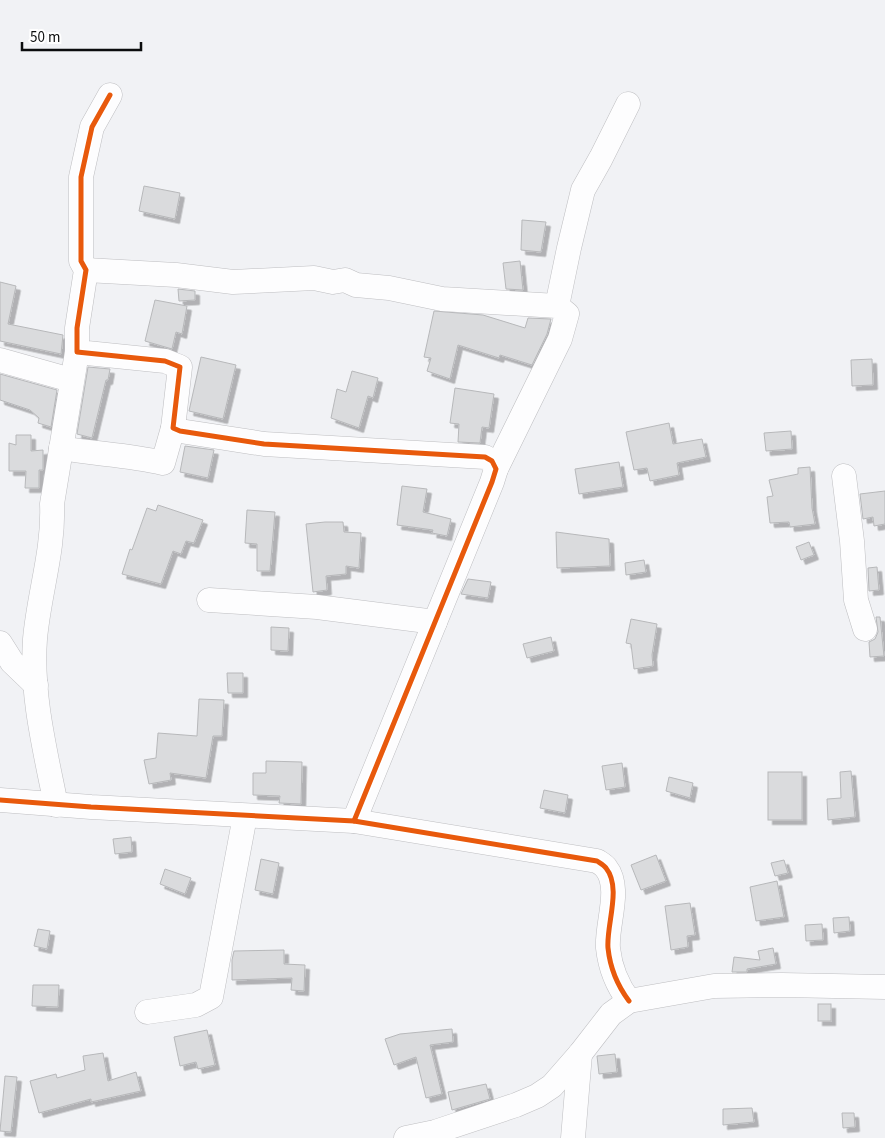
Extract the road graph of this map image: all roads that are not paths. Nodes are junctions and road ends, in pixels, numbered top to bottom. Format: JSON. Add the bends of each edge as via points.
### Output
{"nodes":[{"id":1,"x":110,"y":95,"type":"dead end"},
{"id":2,"x":628,"y":104,"type":"dead end"},
{"id":3,"x":86,"y":270,"type":"junction"},
{"id":4,"x":558,"y":306,"type":"junction"},
{"id":5,"x":77,"y":352,"type":"junction"},
{"id":6,"x":0,"y":360,"type":"edge"},
{"id":7,"x":71,"y":380,"type":"junction"},
{"id":8,"x":173,"y":428,"type":"junction"},
{"id":9,"x":61,"y":448,"type":"junction"},
{"id":10,"x":496,"y":469,"type":"junction"},
{"id":11,"x":844,"y":476,"type":"dead end"},
{"id":12,"x":209,"y":600,"type":"dead end"},
{"id":13,"x":436,"y":622,"type":"junction"},
{"id":14,"x":0,"y":624,"type":"edge"},
{"id":15,"x":864,"y":629,"type":"dead end"},
{"id":16,"x":0,"y":630,"type":"edge"},
{"id":17,"x":0,"y":643,"type":"edge"},
{"id":18,"x":36,"y":685,"type":"junction"},
{"id":19,"x":0,"y":800,"type":"edge"},
{"id":20,"x":56,"y":805,"type":"junction"},
{"id":21,"x":245,"y":816,"type":"junction"},
{"id":22,"x":354,"y":821,"type":"junction"},
{"id":23,"x":885,"y":987,"type":"edge"},
{"id":24,"x":629,"y":1001,"type":"junction"},
{"id":25,"x":147,"y":1012,"type":"dead end"},
{"id":26,"x":580,"y":1054,"type":"junction"},
{"id":27,"x":406,"y":1138,"type":"edge"},
{"id":28,"x":574,"y":1138,"type":"edge"}],
"edges":[{"from":1,"to":3,"type":"street","via":[[92,127],[81,177],[81,261]]},
{"from":2,"to":4,"type":"street","via":[[583,190]]},
{"from":3,"to":4,"type":"street","via":[[233,282],[314,278],[333,282],[345,280],[356,285],[442,298]]},
{"from":3,"to":5,"type":"street","via":[[77,328]]},
{"from":4,"to":10,"type":"street","via":[[567,314],[560,339]]},
{"from":5,"to":7,"type":"street"},
{"from":5,"to":8,"type":"street","via":[[165,361],[180,367]]},
{"from":6,"to":7,"type":"street"},
{"from":7,"to":9,"type":"street"},
{"from":8,"to":9,"type":"street","via":[[163,463]]},
{"from":8,"to":10,"type":"street","via":[[264,444],[485,457]]},
{"from":9,"to":18,"type":"street","via":[[52,504],[53,527],[35,639]]},
{"from":10,"to":13,"type":"street"},
{"from":11,"to":15,"type":"street","via":[[856,600]]},
{"from":12,"to":13,"type":"street","via":[[317,607]]},
{"from":13,"to":22,"type":"street"},
{"from":14,"to":16,"type":"street"},
{"from":17,"to":18,"type":"street","via":[[12,662]]},
{"from":18,"to":20,"type":"street","via":[[39,721]]},
{"from":19,"to":20,"type":"street"},
{"from":20,"to":21,"type":"street"},
{"from":21,"to":22,"type":"street"},
{"from":21,"to":25,"type":"street","via":[[211,997],[196,1005]]},
{"from":22,"to":24,"type":"street","via":[[597,861],[606,868],[612,880],[608,946],[616,981]]},
{"from":23,"to":24,"type":"street","via":[[714,986]]},
{"from":24,"to":26,"type":"street","via":[[611,1014]]},
{"from":26,"to":27,"type":"street","via":[[552,1086],[537,1096],[435,1132]]},
{"from":26,"to":28,"type":"street"}]}
